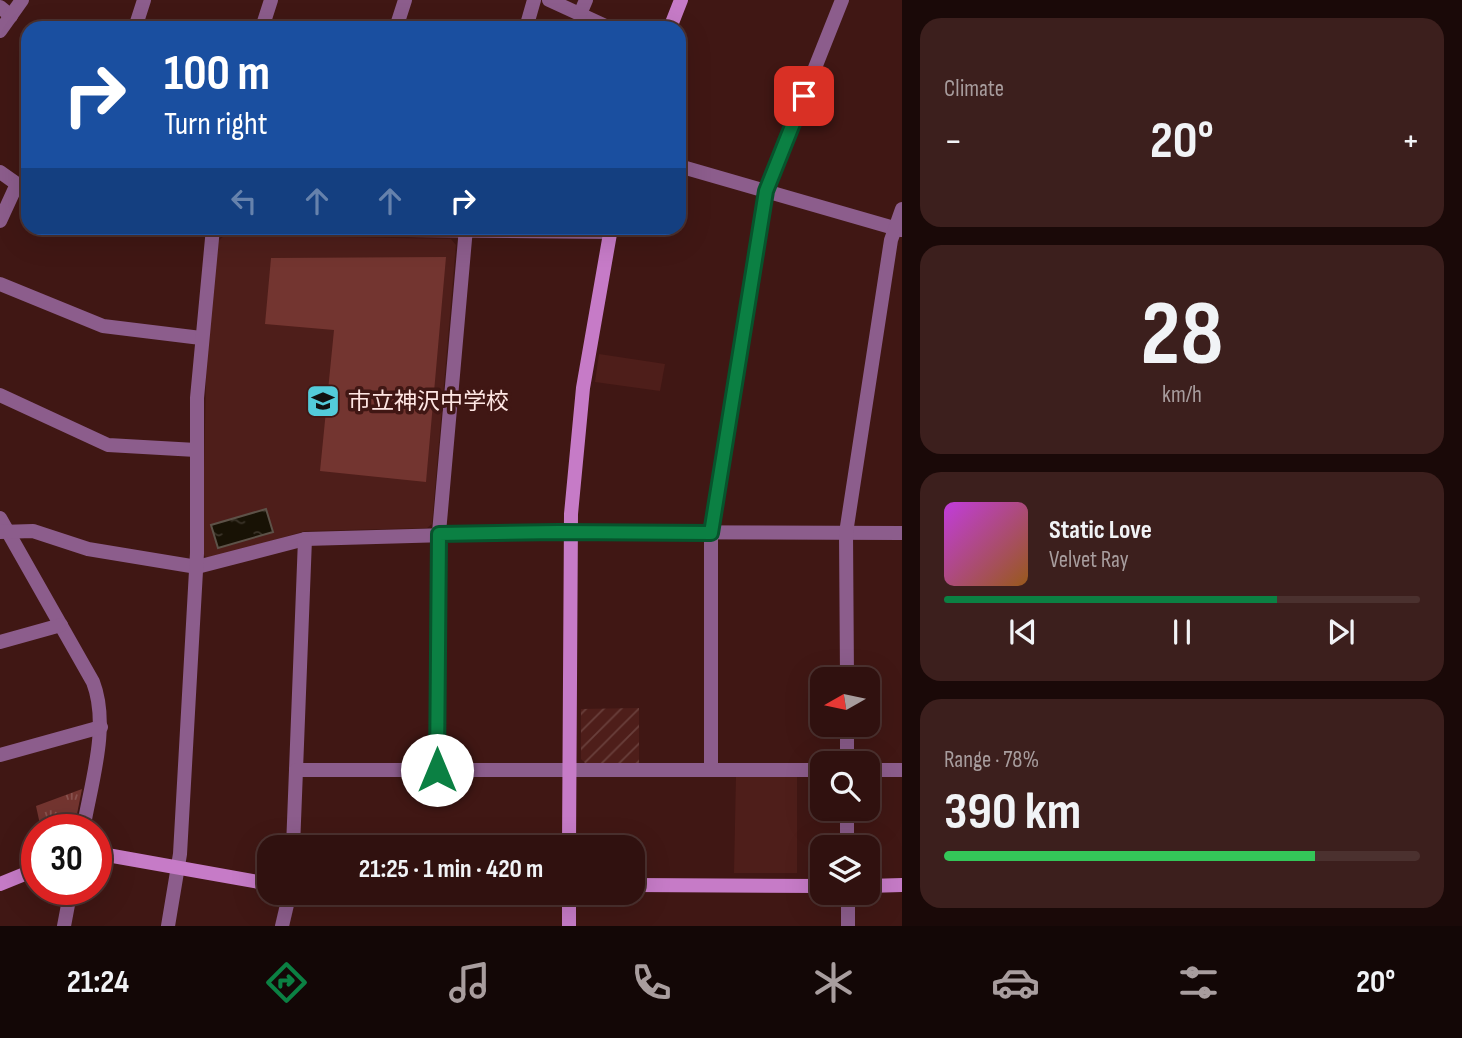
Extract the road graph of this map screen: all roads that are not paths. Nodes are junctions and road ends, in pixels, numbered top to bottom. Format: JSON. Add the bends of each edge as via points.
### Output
{"nodes":[{"id":1,"x":22,"y":0,"type":"edge"},
{"id":2,"x":144,"y":0,"type":"edge"},
{"id":3,"x":271,"y":0,"type":"edge"},
{"id":4,"x":405,"y":0,"type":"edge"},
{"id":5,"x":534,"y":0,"type":"edge"},
{"id":6,"x":549,"y":0,"type":"edge"},
{"id":7,"x":586,"y":0,"type":"edge"},
{"id":8,"x":681,"y":0,"type":"edge"},
{"id":9,"x":842,"y":0,"type":"edge"},
{"id":10,"x":6,"y":11,"type":"edge"},
{"id":11,"x":580,"y":14,"type":"junction"},
{"id":12,"x":137,"y":21,"type":"edge"},
{"id":13,"x":264,"y":21,"type":"edge"},
{"id":14,"x":399,"y":21,"type":"edge"},
{"id":15,"x":528,"y":21,"type":"edge"},
{"id":16,"x":595,"y":21,"type":"edge"},
{"id":17,"x":673,"y":21,"type":"edge"},
{"id":18,"x":0,"y":32,"type":"edge"},
{"id":19,"x":686,"y":168,"type":"edge"},
{"id":20,"x":0,"y":173,"type":"edge"},
{"id":21,"x":21,"y":185,"type":"edge"},
{"id":22,"x":21,"y":189,"type":"edge"},
{"id":23,"x":766,"y":191,"type":"junction"},
{"id":24,"x":902,"y":209,"type":"edge"},
{"id":25,"x":0,"y":221,"type":"edge"},
{"id":26,"x":898,"y":230,"type":"edge"},
{"id":27,"x":212,"y":235,"type":"edge"},
{"id":28,"x":465,"y":235,"type":"edge"},
{"id":29,"x":609,"y":235,"type":"edge"},
{"id":30,"x":0,"y":284,"type":"edge"},
{"id":31,"x":201,"y":338,"type":"junction"},
{"id":32,"x":0,"y":395,"type":"edge"},
{"id":33,"x":196,"y":450,"type":"junction"},
{"id":34,"x":2,"y":527,"type":"edge"},
{"id":35,"x":570,"y":532,"type":"junction"},
{"id":36,"x":711,"y":533,"type":"junction"},
{"id":37,"x":846,"y":533,"type":"junction"},
{"id":38,"x":902,"y":533,"type":"edge"},
{"id":39,"x":439,"y":534,"type":"junction"},
{"id":40,"x":305,"y":539,"type":"junction"},
{"id":41,"x":197,"y":567,"type":"junction"},
{"id":42,"x":61,"y":625,"type":"junction"},
{"id":43,"x":0,"y":642,"type":"edge"},
{"id":44,"x":847,"y":667,"type":"edge"},
{"id":45,"x":101,"y":727,"type":"junction"},
{"id":46,"x":0,"y":755,"type":"edge"},
{"id":47,"x":296,"y":770,"type":"junction"},
{"id":48,"x":437,"y":770,"type":"junction"},
{"id":49,"x":569,"y":770,"type":"junction"},
{"id":50,"x":711,"y":770,"type":"junction"},
{"id":51,"x":810,"y":770,"type":"edge"},
{"id":52,"x":880,"y":770,"type":"edge"},
{"id":53,"x":902,"y":770,"type":"edge"},
{"id":54,"x":86,"y":814,"type":"edge"},
{"id":55,"x":293,"y":835,"type":"edge"},
{"id":56,"x":569,"y":835,"type":"edge"},
{"id":57,"x":112,"y":856,"type":"edge"},
{"id":58,"x":179,"y":867,"type":"junction"},
{"id":59,"x":21,"y":875,"type":"edge"},
{"id":60,"x":257,"y":882,"type":"edge"},
{"id":61,"x":0,"y":884,"type":"edge"},
{"id":62,"x":645,"y":885,"type":"edge"},
{"id":63,"x":902,"y":885,"type":"edge"},
{"id":64,"x":810,"y":886,"type":"edge"},
{"id":65,"x":880,"y":886,"type":"edge"},
{"id":66,"x":68,"y":905,"type":"edge"},
{"id":67,"x":287,"y":905,"type":"edge"},
{"id":68,"x":569,"y":905,"type":"edge"},
{"id":69,"x":848,"y":905,"type":"edge"},
{"id":70,"x":64,"y":926,"type":"edge"},
{"id":71,"x":168,"y":926,"type":"edge"},
{"id":72,"x":282,"y":926,"type":"edge"},
{"id":73,"x":569,"y":926,"type":"edge"},
{"id":74,"x":848,"y":926,"type":"edge"}],
"edges":[{"from":1,"to":10,"type":"street"},
{"from":2,"to":12,"type":"street"},
{"from":3,"to":13,"type":"street"},
{"from":4,"to":14,"type":"street"},
{"from":5,"to":15,"type":"street"},
{"from":6,"to":11,"type":"street"},
{"from":7,"to":11,"type":"street"},
{"from":8,"to":17,"type":"street"},
{"from":9,"to":23,"type":"street"},
{"from":10,"to":18,"type":"street"},
{"from":11,"to":16,"type":"street"},
{"from":19,"to":23,"type":"street"},
{"from":20,"to":21,"type":"street"},
{"from":22,"to":25,"type":"street"},
{"from":23,"to":26,"type":"street"},
{"from":23,"to":36,"type":"street"},
{"from":24,"to":26,"type":"street"},
{"from":26,"to":37,"type":"street"},
{"from":27,"to":31,"type":"street"},
{"from":28,"to":39,"type":"street"},
{"from":29,"to":35,"type":"street","via":[[583,388]]},
{"from":30,"to":31,"type":"street","via":[[103,326]]},
{"from":31,"to":33,"type":"street"},
{"from":32,"to":33,"type":"street","via":[[107,445]]},
{"from":33,"to":41,"type":"street"},
{"from":34,"to":41,"type":"street","via":[[33,531],[88,549]]},
{"from":34,"to":42,"type":"street"},
{"from":35,"to":36,"type":"street"},
{"from":35,"to":39,"type":"street"},
{"from":35,"to":49,"type":"street"},
{"from":36,"to":37,"type":"street"},
{"from":36,"to":50,"type":"street"},
{"from":37,"to":38,"type":"street"},
{"from":37,"to":44,"type":"street"},
{"from":39,"to":40,"type":"street"},
{"from":39,"to":48,"type":"street"},
{"from":40,"to":41,"type":"street"},
{"from":40,"to":47,"type":"street"},
{"from":41,"to":58,"type":"street"},
{"from":42,"to":43,"type":"street"},
{"from":42,"to":45,"type":"street","via":[[93,682]]},
{"from":45,"to":46,"type":"street"},
{"from":45,"to":54,"type":"street"},
{"from":47,"to":48,"type":"street"},
{"from":47,"to":55,"type":"street"},
{"from":48,"to":49,"type":"street"},
{"from":49,"to":50,"type":"street"},
{"from":49,"to":56,"type":"street"},
{"from":50,"to":51,"type":"street"},
{"from":52,"to":53,"type":"street"},
{"from":57,"to":58,"type":"street"},
{"from":58,"to":60,"type":"street"},
{"from":58,"to":71,"type":"street"},
{"from":59,"to":61,"type":"street"},
{"from":62,"to":64,"type":"street"},
{"from":63,"to":65,"type":"street"},
{"from":66,"to":70,"type":"street"},
{"from":67,"to":72,"type":"street"},
{"from":68,"to":73,"type":"street"},
{"from":69,"to":74,"type":"street"}]}
